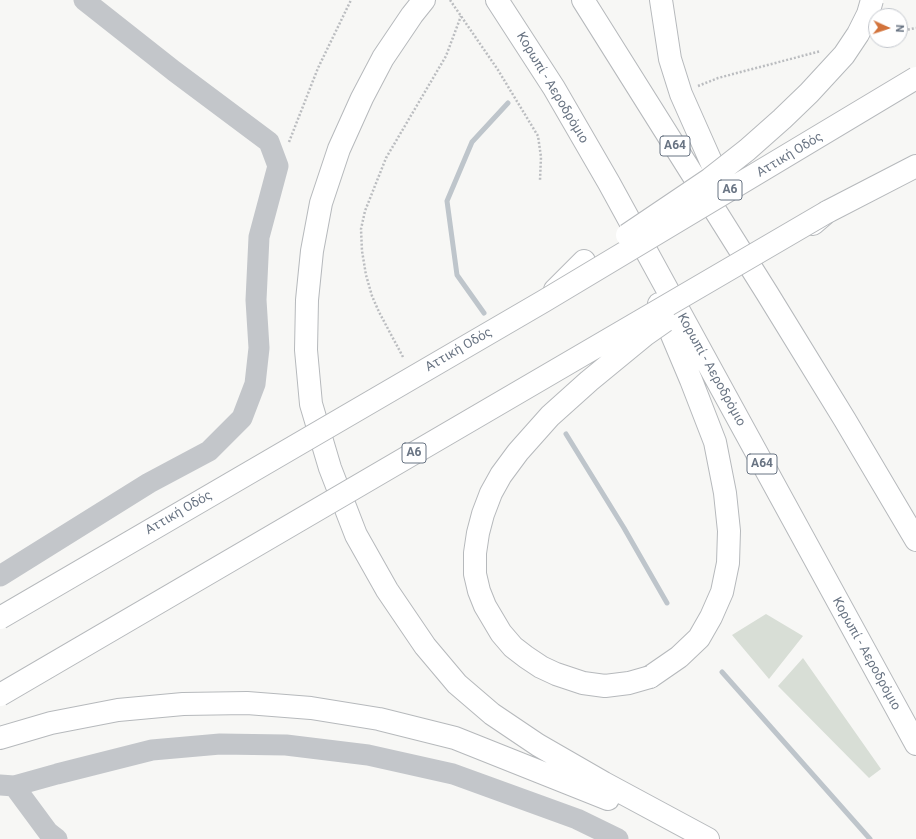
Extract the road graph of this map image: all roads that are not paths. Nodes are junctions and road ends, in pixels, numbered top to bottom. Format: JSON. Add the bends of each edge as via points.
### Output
{"nodes":[{"id":1,"x":84,"y":0,"type":"edge"},
{"id":2,"x":424,"y":0,"type":"edge"},
{"id":3,"x":497,"y":0,"type":"edge"},
{"id":4,"x":583,"y":0,"type":"edge"},
{"id":5,"x":661,"y":0,"type":"edge"},
{"id":6,"x":872,"y":0,"type":"edge"},
{"id":7,"x":916,"y":78,"type":"edge"},
{"id":8,"x":916,"y":166,"type":"edge"},
{"id":9,"x":609,"y":183,"type":"junction"},
{"id":10,"x":827,"y":212,"type":"junction"},
{"id":11,"x":767,"y":293,"type":"junction"},
{"id":12,"x":544,"y":301,"type":"junction"},
{"id":13,"x":916,"y":540,"type":"edge"},
{"id":14,"x":0,"y":576,"type":"edge"},
{"id":15,"x":0,"y":618,"type":"edge"},
{"id":16,"x":0,"y":695,"type":"edge"},
{"id":17,"x":0,"y":738,"type":"edge"},
{"id":18,"x":916,"y":744,"type":"edge"},
{"id":19,"x":7,"y":785,"type":"edge"},
{"id":20,"x":56,"y":839,"type":"edge"},
{"id":21,"x":618,"y":839,"type":"edge"},
{"id":22,"x":708,"y":839,"type":"edge"}],
"edges":[{"from":1,"to":14,"type":"street","via":[[269,142],[278,166],[259,237],[256,300],[259,348],[254,384],[242,418],[209,451],[149,483]]},
{"from":2,"to":22,"type":"highway","via":[[384,58],[362,98],[339,149],[321,203],[312,251],[307,300],[306,350],[311,404],[330,468],[356,534],[387,590],[425,646],[457,684],[492,714],[538,746]]},
{"from":3,"to":9,"type":"highway","name":"Κορωπί - Αεροδρόμιο","number":"Α64","via":[[554,88]]},
{"from":4,"to":11,"type":"highway","number":"Α64"},
{"from":5,"to":11,"type":"highway","via":[[670,59],[681,94]]},
{"from":6,"to":12,"type":"highway","bridge":true,"via":[[858,34],[844,55],[782,119],[710,179],[584,261]]},
{"from":7,"to":12,"type":"highway","name":"Αττική Οδός","number":"Α6","bridge":true},
{"from":8,"to":10,"type":"highway","number":"Α6"},
{"from":9,"to":10,"type":"highway","bridge":true,"via":[[631,241],[691,380],[715,442],[729,531],[728,563],[722,592],[712,617],[698,638],[679,657],[650,676],[629,683],[605,686],[583,683],[541,667],[514,647],[492,618],[475,574],[478,533],[491,493],[518,452],[550,416],[589,381],[645,335],[703,296],[780,251]]},
{"from":9,"to":18,"type":"highway","name":"Κορωπί - Αεροδρόμιο","number":"Α64"},
{"from":10,"to":16,"type":"highway","number":"Α6","bridge":true},
{"from":11,"to":13,"type":"highway","number":"Α64"},
{"from":12,"to":15,"type":"highway","name":"Αττική Οδός","number":"Α6","bridge":true},
{"from":17,"to":22,"type":"highway","via":[[51,723],[118,710],[182,704],[247,703],[310,708],[379,719],[455,738]]},
{"from":19,"to":20,"type":"street"},
{"from":19,"to":21,"type":"street","via":[[152,750],[220,744],[286,745],[368,755],[453,774],[577,819]]}]}
